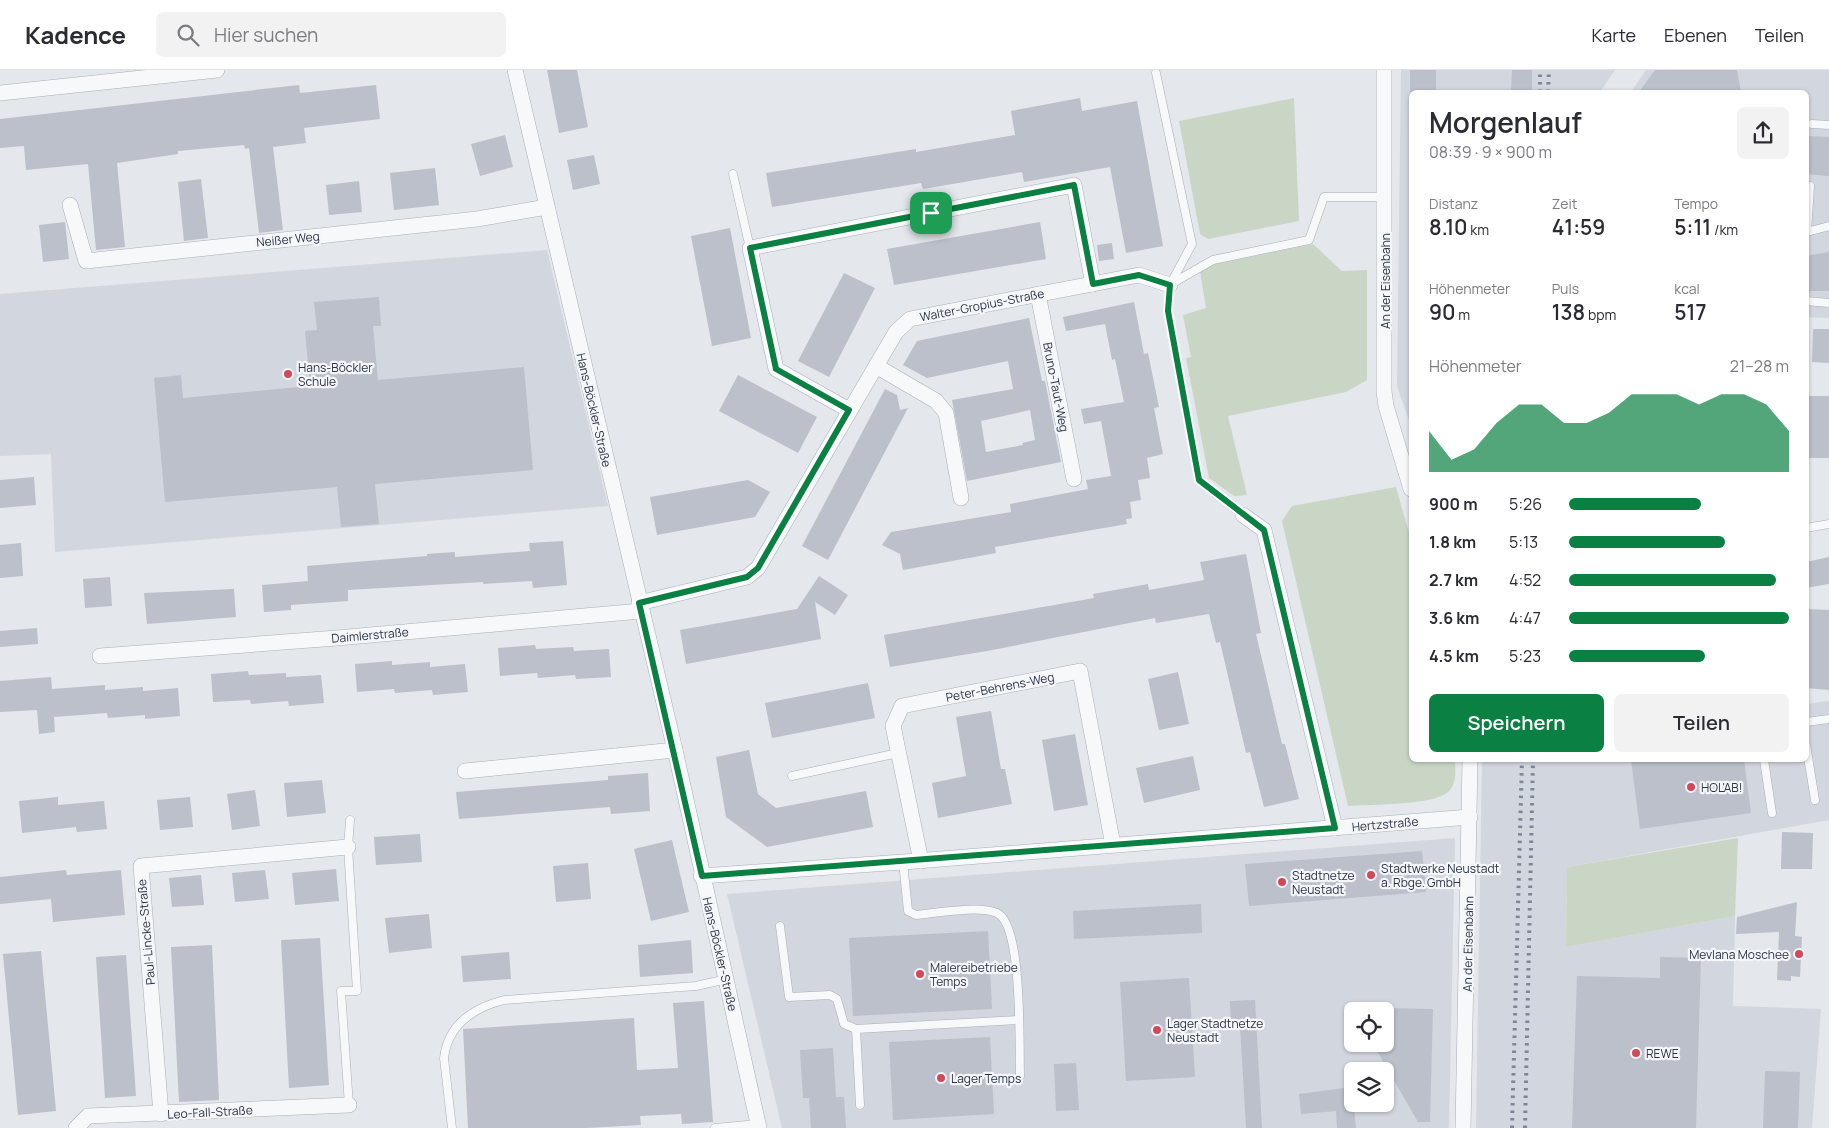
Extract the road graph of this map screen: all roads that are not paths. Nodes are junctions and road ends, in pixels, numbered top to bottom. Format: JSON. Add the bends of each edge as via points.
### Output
{"nodes":[{"id":1,"x":217,"y":70,"type":"edge"},
{"id":2,"x":516,"y":70,"type":"edge"},
{"id":3,"x":1384,"y":70,"type":"edge"},
{"id":4,"x":1156,"y":73,"type":"dead end"},
{"id":5,"x":0,"y":93,"type":"edge"},
{"id":6,"x":1812,"y":124,"type":"dead end"},
{"id":7,"x":1829,"y":125,"type":"edge"},
{"id":8,"x":733,"y":174,"type":"dead end"},
{"id":9,"x":1810,"y":186,"type":"dead end"},
{"id":10,"x":1385,"y":197,"type":"junction"},
{"id":11,"x":1809,"y":201,"type":"edge"},
{"id":12,"x":70,"y":205,"type":"dead end"},
{"id":13,"x":547,"y":207,"type":"junction"},
{"id":14,"x":1829,"y":226,"type":"edge"},
{"id":15,"x":1809,"y":231,"type":"edge"},
{"id":16,"x":750,"y":248,"type":"junction"},
{"id":17,"x":1093,"y":284,"type":"junction"},
{"id":18,"x":1170,"y":285,"type":"junction"},
{"id":19,"x":1038,"y":294,"type":"junction"},
{"id":20,"x":1809,"y":301,"type":"edge"},
{"id":21,"x":1829,"y":303,"type":"edge"},
{"id":22,"x":876,"y":366,"type":"junction"},
{"id":23,"x":849,"y":410,"type":"junction"},
{"id":24,"x":1074,"y":479,"type":"dead end"},
{"id":25,"x":1409,"y":482,"type":"edge"},
{"id":26,"x":961,"y":498,"type":"dead end"},
{"id":27,"x":1243,"y":516,"type":"joint"},
{"id":28,"x":1829,"y":524,"type":"edge"},
{"id":29,"x":1809,"y":527,"type":"edge"},
{"id":30,"x":640,"y":607,"type":"junction"},
{"id":31,"x":100,"y":656,"type":"dead end"},
{"id":32,"x":1829,"y":719,"type":"edge"},
{"id":33,"x":1809,"y":722,"type":"edge"},
{"id":34,"x":674,"y":750,"type":"junction"},
{"id":35,"x":898,"y":753,"type":"junction"},
{"id":36,"x":1470,"y":762,"type":"edge"},
{"id":37,"x":1764,"y":762,"type":"edge"},
{"id":38,"x":1809,"y":762,"type":"edge"},
{"id":39,"x":465,"y":772,"type":"dead end"},
{"id":40,"x":792,"y":776,"type":"dead end"},
{"id":41,"x":1815,"y":800,"type":"dead end"},
{"id":42,"x":1772,"y":812,"type":"dead end"},
{"id":43,"x":1470,"y":817,"type":"junction"},
{"id":44,"x":350,"y":820,"type":"dead end"},
{"id":45,"x":1335,"y":828,"type":"junction"},
{"id":46,"x":1113,"y":845,"type":"junction"},
{"id":47,"x":348,"y":847,"type":"junction"},
{"id":48,"x":920,"y":861,"type":"junction"},
{"id":49,"x":903,"y":862,"type":"junction"},
{"id":50,"x":702,"y":876,"type":"junction"},
{"id":51,"x":780,"y":926,"type":"dead end"},
{"id":52,"x":726,"y":979,"type":"junction"},
{"id":53,"x":1018,"y":1020,"type":"junction"},
{"id":54,"x":856,"y":1029,"type":"junction"},
{"id":55,"x":1020,"y":1076,"type":"dead end"},
{"id":56,"x":349,"y":1105,"type":"joint"},
{"id":57,"x":860,"y":1105,"type":"dead end"},
{"id":58,"x":161,"y":1114,"type":"junction"},
{"id":59,"x":759,"y":1126,"type":"edge"},
{"id":60,"x":76,"y":1128,"type":"edge"},
{"id":61,"x":452,"y":1128,"type":"edge"},
{"id":62,"x":715,"y":1128,"type":"edge"},
{"id":63,"x":1463,"y":1128,"type":"edge"}],
"edges":[{"from":1,"to":5,"type":"street"},
{"from":2,"to":13,"type":"street","name":"Hans-Böckler-Straße"},
{"from":3,"to":10,"type":"street","name":"An der Eisenbahn"},
{"from":4,"to":18,"type":"lane","via":[[1192,244]]},
{"from":6,"to":7,"type":"lane"},
{"from":8,"to":16,"type":"lane"},
{"from":9,"to":11,"type":"lane"},
{"from":10,"to":18,"type":"lane","via":[[1324,197],[1309,240],[1214,260]]},
{"from":10,"to":25,"type":"street","name":"An der Eisenbahn","via":[[1384,391]]},
{"from":12,"to":13,"type":"street","name":"Neißer Weg","via":[[86,261],[478,219]]},
{"from":13,"to":30,"type":"street","name":"Hans-Böckler-Straße"},
{"from":14,"to":15,"type":"lane"},
{"from":16,"to":17,"type":"street","via":[[1074,185]]},
{"from":16,"to":23,"type":"street","via":[[776,369]]},
{"from":17,"to":18,"type":"street","name":"Walter-Gropius-Straße","via":[[1139,275]]},
{"from":17,"to":19,"type":"street","name":"Walter-Gropius-Straße"},
{"from":18,"to":27,"type":"lane","via":[[1168,311],[1199,480]]},
{"from":19,"to":22,"type":"street","name":"Walter-Gropius-Straße","via":[[910,319],[896,332]]},
{"from":19,"to":24,"type":"street","name":"Bruno-Taut-Weg"},
{"from":20,"to":21,"type":"lane"},
{"from":22,"to":23,"type":"street","name":"Walter-Gropius-Straße"},
{"from":22,"to":26,"type":"street","via":[[936,401],[946,413]]},
{"from":23,"to":30,"type":"street","name":"Walter-Gropius-Straße","via":[[758,568],[747,577]]},
{"from":27,"to":45,"type":"street","via":[[1264,530]]},
{"from":28,"to":29,"type":"lane"},
{"from":30,"to":31,"type":"street","name":"Daimlerstraße","via":[[337,638]]},
{"from":30,"to":34,"type":"street","name":"Hans-Böckler-Straße"},
{"from":32,"to":33,"type":"lane"},
{"from":34,"to":39,"type":"street"},
{"from":34,"to":50,"type":"street","name":"Hans-Böckler-Straße"},
{"from":35,"to":40,"type":"lane"},
{"from":35,"to":46,"type":"street","name":"Peter-Behrens-Weg","via":[[893,726],[902,706],[1080,671]]},
{"from":35,"to":48,"type":"street","name":"Peter-Behrens-Weg"},
{"from":36,"to":43,"type":"street","name":"An der Eisenbahn"},
{"from":37,"to":42,"type":"lane"},
{"from":38,"to":41,"type":"lane"},
{"from":43,"to":45,"type":"street","name":"Hertzstraße"},
{"from":43,"to":63,"type":"street","name":"An der Eisenbahn"},
{"from":44,"to":47,"type":"lane"},
{"from":45,"to":46,"type":"street","name":"Hertzstraße"},
{"from":46,"to":48,"type":"street","name":"Hertzstraße"},
{"from":47,"to":56,"type":"lane","via":[[357,991],[341,991]]},
{"from":47,"to":58,"type":"street","name":"Paul-Lincke-Straße","via":[[141,866]]},
{"from":48,"to":49,"type":"street","name":"Hertzstraße"},
{"from":49,"to":50,"type":"street","name":"Hertzstraße"},
{"from":49,"to":53,"type":"lane","via":[[908,911],[916,915],[986,910],[1006,921],[1016,960]]},
{"from":50,"to":52,"type":"street","name":"Hans-Böckler-Straße"},
{"from":51,"to":54,"type":"lane","via":[[789,997],[830,995],[837,999],[844,1024]]},
{"from":52,"to":59,"type":"street","name":"Hans-Böckler-Straße"},
{"from":52,"to":61,"type":"lane","via":[[696,986],[504,1000],[474,1011],[454,1029],[445,1046]]},
{"from":53,"to":54,"type":"lane"},
{"from":53,"to":55,"type":"lane"},
{"from":54,"to":57,"type":"lane"},
{"from":56,"to":58,"type":"street","name":"Leo-Fall-Straße"},
{"from":58,"to":60,"type":"street","name":"Leo-Fall-Straße","via":[[88,1116]]},
{"from":59,"to":62,"type":"lane"}]}
